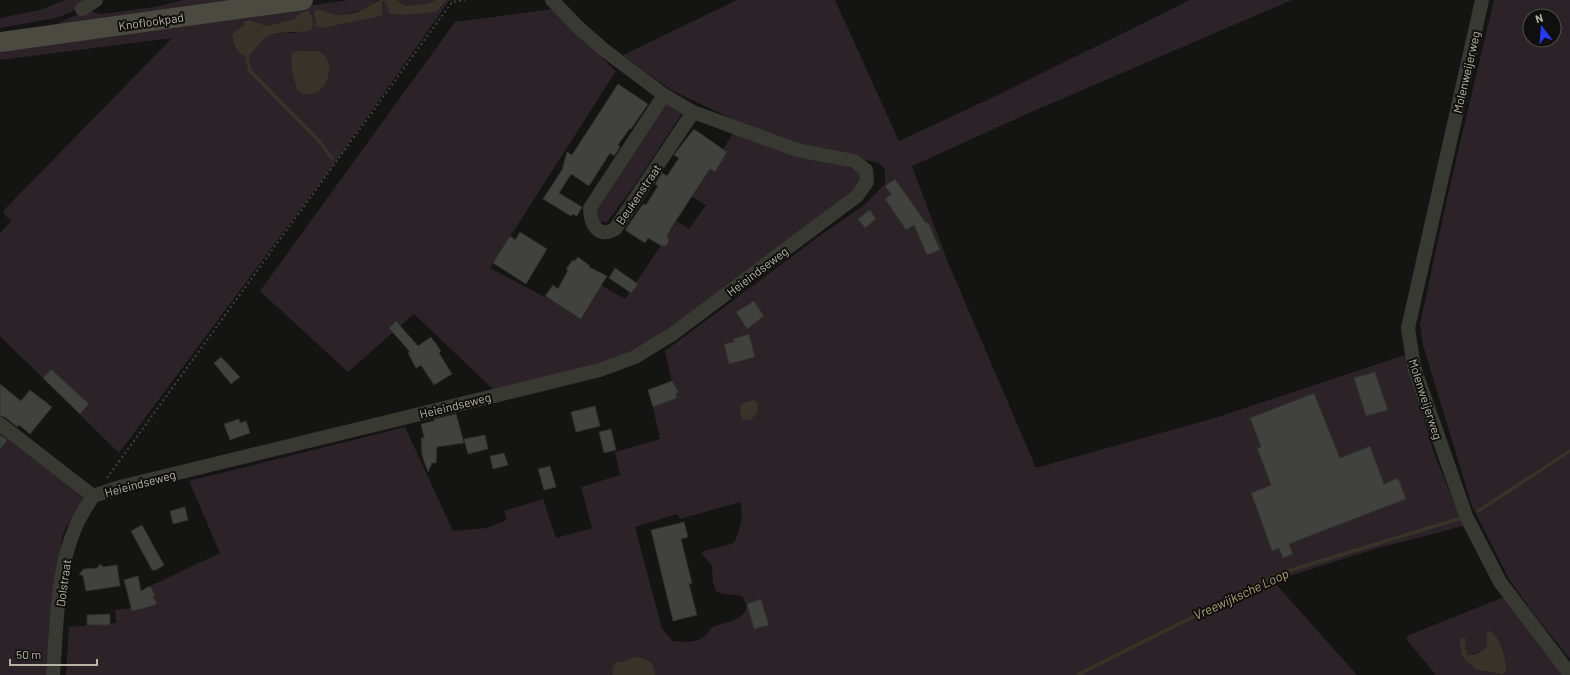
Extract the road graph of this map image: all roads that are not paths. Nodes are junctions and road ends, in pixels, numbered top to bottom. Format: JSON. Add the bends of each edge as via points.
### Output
{"nodes":[{"id":1,"x":96,"y":0,"type":"edge"},
{"id":2,"x":303,"y":0,"type":"edge"},
{"id":3,"x":552,"y":0,"type":"edge"},
{"id":4,"x":1482,"y":0,"type":"edge"},
{"id":5,"x":82,"y":9,"type":"dead end"},
{"id":6,"x":0,"y":42,"type":"edge"},
{"id":7,"x":664,"y":95,"type":"junction"},
{"id":8,"x":693,"y":112,"type":"junction"},
{"id":9,"x":0,"y":424,"type":"edge"},
{"id":10,"x":93,"y":496,"type":"junction"},
{"id":11,"x":1570,"y":674,"type":"edge"},
{"id":12,"x":53,"y":675,"type":"edge"}],
"edges":[{"from":1,"to":5,"type":"street"},
{"from":2,"to":6,"type":"main road","name":"Knoflookpad"},
{"from":3,"to":7,"type":"street","via":[[603,49]]},
{"from":4,"to":11,"type":"street","name":"Molenweijerweg","via":[[1408,328],[1414,367],[1466,516],[1500,582]]},
{"from":7,"to":8,"type":"street"},
{"from":7,"to":8,"type":"street","name":"Beukenstraat","via":[[590,208],[592,224],[601,232],[615,229]]},
{"from":8,"to":10,"type":"street","name":"Heieindseweg","via":[[797,150],[854,161],[866,170],[867,182],[857,196],[674,333],[634,357],[600,370],[120,487]]},
{"from":9,"to":10,"type":"street","name":"Heieindseweg"},
{"from":10,"to":12,"type":"street","name":"Dolstraat","via":[[76,525],[67,554],[61,588]]}]}
